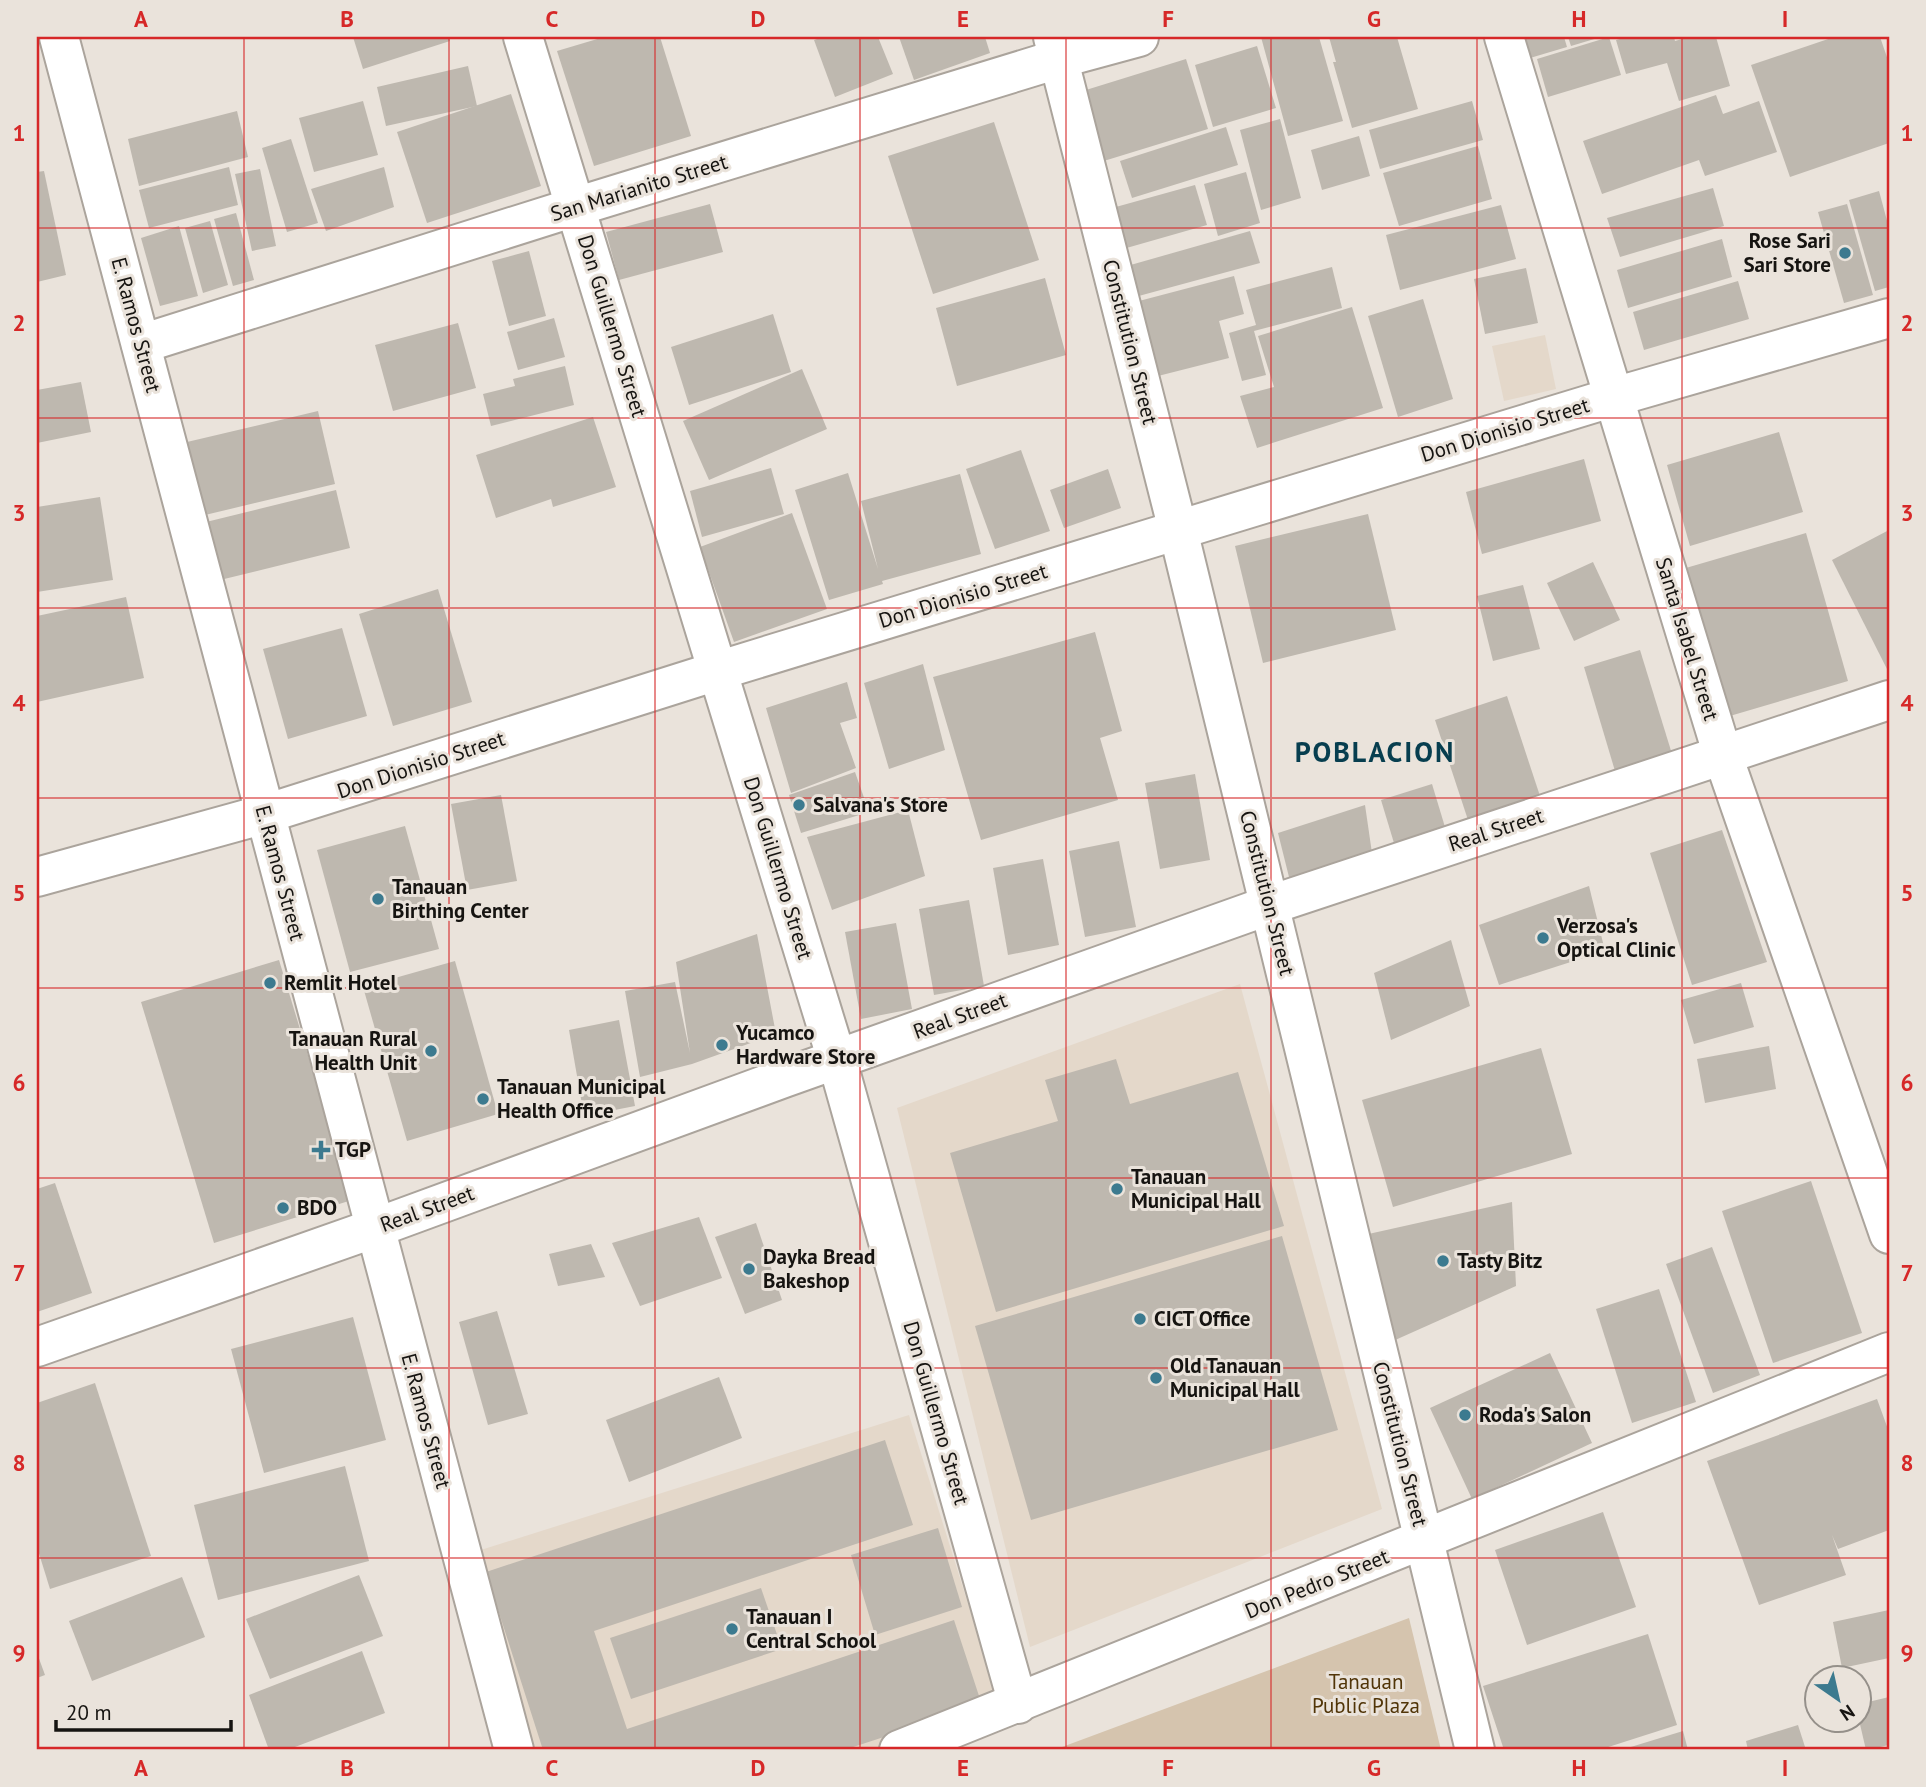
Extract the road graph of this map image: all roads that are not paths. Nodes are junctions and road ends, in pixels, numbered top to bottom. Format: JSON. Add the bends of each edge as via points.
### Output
{"nodes":[{"id":1,"x":59,"y":37,"type":"edge"},
{"id":2,"x":523,"y":37,"type":"edge"},
{"id":3,"x":1139,"y":37,"type":"edge"},
{"id":4,"x":1504,"y":37,"type":"edge"},
{"id":5,"x":1056,"y":48,"type":"edge"},
{"id":6,"x":575,"y":207,"type":"junction"},
{"id":7,"x":1889,"y":317,"type":"edge"},
{"id":8,"x":141,"y":344,"type":"junction"},
{"id":9,"x":1614,"y":397,"type":"junction"},
{"id":10,"x":1178,"y":530,"type":"junction"},
{"id":11,"x":717,"y":671,"type":"junction"},
{"id":12,"x":1889,"y":700,"type":"edge"},
{"id":13,"x":1723,"y":755,"type":"junction"},
{"id":14,"x":265,"y":814,"type":"junction"},
{"id":15,"x":37,"y":877,"type":"edge"},
{"id":16,"x":1270,"y":905,"type":"junction"},
{"id":17,"x":836,"y":1060,"type":"junction"},
{"id":18,"x":375,"y":1228,"type":"junction"},
{"id":19,"x":1889,"y":1234,"type":"edge"},
{"id":20,"x":37,"y":1348,"type":"edge"},
{"id":21,"x":1889,"y":1352,"type":"edge"},
{"id":22,"x":1423,"y":1541,"type":"junction"},
{"id":23,"x":1018,"y":1704,"type":"junction"},
{"id":24,"x":514,"y":1750,"type":"edge"},
{"id":25,"x":899,"y":1750,"type":"edge"},
{"id":26,"x":1475,"y":1750,"type":"edge"}],
"edges":[{"from":1,"to":8,"type":"street","name":"E. Ramos Street"},
{"from":2,"to":6,"type":"street","name":"Don Guillermo Street"},
{"from":3,"to":5,"type":"street","name":"San Marianito Street"},
{"from":4,"to":9,"type":"street","name":"Santa Isabel Street"},
{"from":5,"to":6,"type":"street","name":"San Marianito Street"},
{"from":5,"to":10,"type":"street","name":"Constitution Street"},
{"from":6,"to":8,"type":"street","name":"San Marianito Street"},
{"from":6,"to":11,"type":"street","name":"Don Guillermo Street"},
{"from":7,"to":9,"type":"street","name":"Don Dionisio Street"},
{"from":8,"to":14,"type":"street","name":"E. Ramos Street"},
{"from":9,"to":10,"type":"street","name":"Don Dionisio Street"},
{"from":9,"to":13,"type":"street","name":"Santa Isabel Street"},
{"from":10,"to":11,"type":"street","name":"Don Dionisio Street"},
{"from":10,"to":16,"type":"street","name":"Constitution Street"},
{"from":11,"to":14,"type":"street","name":"Don Dionisio Street"},
{"from":11,"to":17,"type":"street","name":"Don Guillermo Street"},
{"from":12,"to":13,"type":"street","name":"Real Street"},
{"from":13,"to":16,"type":"street","name":"Real Street"},
{"from":13,"to":19,"type":"street","name":"Santa Isabel Street"},
{"from":14,"to":15,"type":"street","name":"Don Dionisio Street"},
{"from":14,"to":18,"type":"street","name":"E. Ramos Street"},
{"from":16,"to":17,"type":"street","name":"Real Street"},
{"from":16,"to":22,"type":"street","name":"Constitution Street"},
{"from":17,"to":18,"type":"street","name":"Real Street"},
{"from":17,"to":23,"type":"street","name":"Don Guillermo Street"},
{"from":18,"to":20,"type":"street","name":"Real Street"},
{"from":18,"to":24,"type":"street","name":"E. Ramos Street"},
{"from":21,"to":22,"type":"street","name":"Don Pedro Street"},
{"from":22,"to":23,"type":"street","name":"Don Pedro Street"},
{"from":22,"to":26,"type":"street","name":"Constitution Street"},
{"from":23,"to":25,"type":"street","name":"Don Pedro Street"}]}
